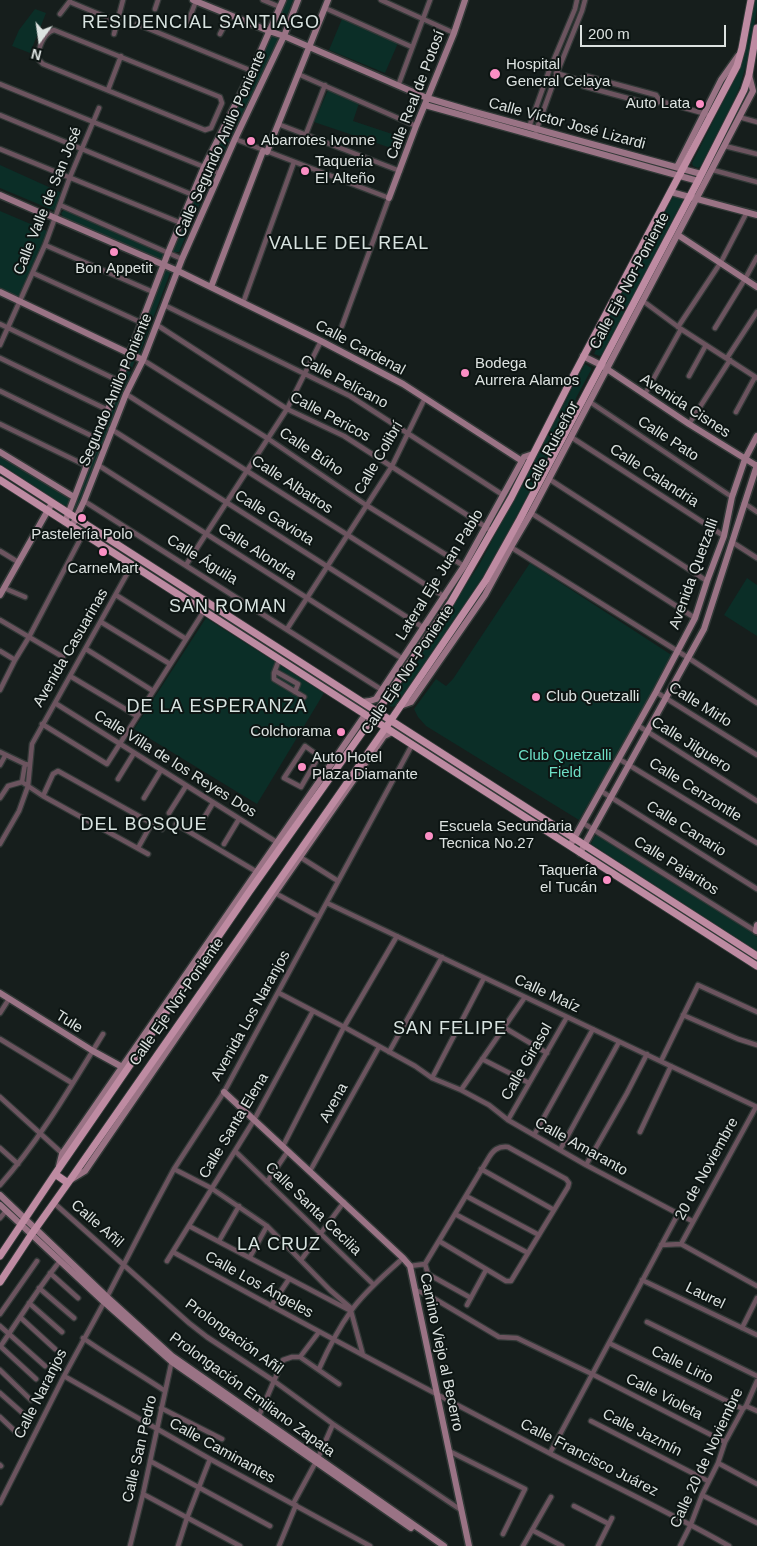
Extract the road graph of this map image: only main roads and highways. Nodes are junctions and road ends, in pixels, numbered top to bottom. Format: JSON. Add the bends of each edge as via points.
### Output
{"nodes":[{"id":1,"x":283,"y":0,"type":"edge"},
{"id":2,"x":298,"y":0,"type":"edge"},
{"id":3,"x":328,"y":0,"type":"edge"},
{"id":4,"x":465,"y":0,"type":"edge"},
{"id":5,"x":751,"y":0,"type":"edge"},
{"id":6,"x":194,"y":1,"type":"edge"},
{"id":7,"x":757,"y":28,"type":"edge"},
{"id":8,"x":269,"y":31,"type":"junction"},
{"id":9,"x":284,"y":36,"type":"junction"},
{"id":10,"x":309,"y":47,"type":"junction"},
{"id":11,"x":749,"y":74,"type":"junction"},
{"id":12,"x":755,"y":91,"type":"edge"},
{"id":13,"x":426,"y":101,"type":"junction"},
{"id":14,"x":532,"y":131,"type":"junction"},
{"id":15,"x":680,"y":168,"type":"junction"},
{"id":16,"x":701,"y":174,"type":"junction"},
{"id":17,"x":680,"y":176,"type":"junction"},
{"id":18,"x":698,"y":181,"type":"junction"},
{"id":19,"x":0,"y":191,"type":"edge"},
{"id":20,"x":671,"y":192,"type":"junction"},
{"id":21,"x":0,"y":195,"type":"edge"},
{"id":22,"x":389,"y":198,"type":"road end"},
{"id":23,"x":693,"y":198,"type":"junction"},
{"id":24,"x":46,"y":214,"type":"junction"},
{"id":25,"x":757,"y":215,"type":"edge"},
{"id":26,"x":678,"y":235,"type":"junction"},
{"id":27,"x":163,"y":265,"type":"junction"},
{"id":28,"x":178,"y":271,"type":"junction"},
{"id":29,"x":211,"y":287,"type":"junction"},
{"id":30,"x":757,"y":287,"type":"edge"},
{"id":31,"x":0,"y":292,"type":"edge"},
{"id":32,"x":129,"y":354,"type":"junction"},
{"id":33,"x":584,"y":356,"type":"junction"},
{"id":34,"x":143,"y":360,"type":"junction"},
{"id":35,"x":604,"y":367,"type":"junction"},
{"id":36,"x":757,"y":436,"type":"edge"},
{"id":37,"x":0,"y":452,"type":"edge"},
{"id":38,"x":533,"y":454,"type":"junction"},
{"id":39,"x":745,"y":459,"type":"junction"},
{"id":40,"x":522,"y":461,"type":"junction"},
{"id":41,"x":757,"y":466,"type":"edge"},
{"id":42,"x":0,"y":469,"type":"edge"},
{"id":43,"x":0,"y":480,"type":"edge"},
{"id":44,"x":74,"y":497,"type":"junction"},
{"id":45,"x":52,"y":503,"type":"junction"},
{"id":46,"x":48,"y":511,"type":"junction"},
{"id":47,"x":69,"y":514,"type":"junction"},
{"id":48,"x":77,"y":518,"type":"junction"},
{"id":49,"x":68,"y":524,"type":"junction"},
{"id":50,"x":489,"y":529,"type":"junction"},
{"id":51,"x":508,"y":546,"type":"junction"},
{"id":52,"x":1,"y":592,"type":"edge"},
{"id":53,"x":362,"y":702,"type":"junction"},
{"id":54,"x":377,"y":711,"type":"junction"},
{"id":55,"x":368,"y":717,"type":"junction"},
{"id":56,"x":391,"y":720,"type":"junction"},
{"id":57,"x":386,"y":728,"type":"junction"},
{"id":58,"x":392,"y":732,"type":"junction"},
{"id":59,"x":575,"y":838,"type":"junction"},
{"id":60,"x":280,"y":844,"type":"junction"},
{"id":61,"x":584,"y":845,"type":"junction"},
{"id":62,"x":570,"y":846,"type":"junction"},
{"id":63,"x":580,"y":852,"type":"junction"},
{"id":64,"x":757,"y":956,"type":"edge"},
{"id":65,"x":757,"y":966,"type":"edge"},
{"id":66,"x":0,"y":993,"type":"edge"},
{"id":67,"x":124,"y":1068,"type":"junction"},
{"id":68,"x":224,"y":1092,"type":"road end"},
{"id":69,"x":57,"y":1171,"type":"junction"},
{"id":70,"x":69,"y":1181,"type":"junction"},
{"id":71,"x":0,"y":1196,"type":"edge"},
{"id":72,"x":0,"y":1205,"type":"edge"},
{"id":73,"x":23,"y":1222,"type":"junction"},
{"id":74,"x":33,"y":1232,"type":"junction"},
{"id":75,"x":0,"y":1256,"type":"edge"},
{"id":76,"x":0,"y":1282,"type":"edge"},
{"id":77,"x":105,"y":1300,"type":"junction"},
{"id":78,"x":317,"y":1460,"type":"junction"},
{"id":79,"x":437,"y":1546,"type":"edge"},
{"id":80,"x":444,"y":1546,"type":"edge"},
{"id":81,"x":469,"y":1546,"type":"edge"}],
"edges":[{"from":1,"to":8,"type":"main road","name":"Calle Segundo Anillo Poniente"},
{"from":2,"to":9,"type":"main road","name":"Calle Segundo Anillo Poniente"},
{"from":3,"to":10,"type":"main road"},
{"from":4,"to":13,"type":"main road","name":"Calle Real de Potosí"},
{"from":5,"to":15,"type":"main road","name":"Calle Eje Nor-Poniente","via":[[737,66]]},
{"from":6,"to":8,"type":"main road","name":"Calle Víctor José Lizardi"},
{"from":7,"to":11,"type":"main road","name":"Calle Eje Nor-Poniente"},
{"from":8,"to":9,"type":"main road","name":"Calle Víctor José Lizardi"},
{"from":8,"to":27,"type":"main road","name":"Calle Segundo Anillo Poniente","via":[[226,118]]},
{"from":9,"to":10,"type":"main road","name":"Calle Víctor José Lizardi"},
{"from":9,"to":28,"type":"main road","name":"Calle Segundo Anillo Poniente"},
{"from":10,"to":13,"type":"main road","name":"Calle Víctor José Lizardi"},
{"from":10,"to":29,"type":"main road"},
{"from":11,"to":12,"type":"main road","name":"Calle Ruiseñor"},
{"from":11,"to":16,"type":"main road","name":"Calle Eje Nor-Poniente"},
{"from":12,"to":23,"type":"main road","name":"Calle Ruiseñor"},
{"from":13,"to":14,"type":"main road","name":"Calle Víctor José Lizardi"},
{"from":13,"to":22,"type":"main road","name":"Calle Real de Potosí"},
{"from":14,"to":15,"type":"main road","name":"Calle Víctor José Lizardi"},
{"from":14,"to":17,"type":"main road","name":"Calle Víctor José Lizardi"},
{"from":15,"to":16,"type":"main road","name":"Calle Víctor José Lizardi"},
{"from":15,"to":17,"type":"main road","name":"Calle Eje Nor-Poniente"},
{"from":16,"to":18,"type":"main road","name":"Calle Eje Nor-Poniente"},
{"from":17,"to":18,"type":"main road","name":"Calle Víctor José Lizardi"},
{"from":17,"to":20,"type":"main road","name":"Calle Eje Nor-Poniente"},
{"from":18,"to":23,"type":"main road","name":"Calle Eje Nor-Poniente"},
{"from":19,"to":24,"type":"main road"},
{"from":20,"to":23,"type":"main road"},
{"from":20,"to":33,"type":"main road","name":"Calle Eje Nor-Poniente"},
{"from":21,"to":24,"type":"main road"},
{"from":23,"to":25,"type":"main road"},
{"from":23,"to":26,"type":"main road","name":"Calle Ruiseñor"},
{"from":23,"to":35,"type":"main road","name":"Calle Eje Nor-Poniente"},
{"from":24,"to":27,"type":"main road","name":"Calle Cardenal"},
{"from":26,"to":30,"type":"main road"},
{"from":26,"to":35,"type":"main road","name":"Calle Ruiseñor"},
{"from":27,"to":28,"type":"main road","name":"Calle Cardenal"},
{"from":27,"to":32,"type":"main road","name":"Segundo Anillo Poniente"},
{"from":28,"to":29,"type":"main road","name":"Calle Cardenal"},
{"from":28,"to":34,"type":"main road","name":"Segundo Anillo Poniente"},
{"from":29,"to":40,"type":"main road","name":"Calle Cardenal","via":[[403,384]]},
{"from":31,"to":32,"type":"main road"},
{"from":32,"to":34,"type":"main road"},
{"from":32,"to":44,"type":"main road","name":"Segundo Anillo Poniente"},
{"from":33,"to":35,"type":"main road","name":"Avenida Cisnes"},
{"from":33,"to":38,"type":"main road","name":"Calle Eje Nor-Poniente"},
{"from":34,"to":48,"type":"main road","name":"Segundo Anillo Poniente","via":[[111,429]]},
{"from":35,"to":39,"type":"main road","name":"Avenida Cisnes"},
{"from":35,"to":51,"type":"main road","name":"Calle Eje Nor-Poniente"},
{"from":35,"to":51,"type":"main road","name":"Calle Ruiseñor","via":[[590,402],[531,513]]},
{"from":36,"to":39,"type":"main road","name":"Avenida Quetzalli"},
{"from":37,"to":44,"type":"main road"},
{"from":38,"to":40,"type":"main road","name":"Lateral Eje Juan Pablo"},
{"from":38,"to":50,"type":"main road","name":"Calle Eje Nor-Poniente"},
{"from":39,"to":41,"type":"main road","name":"Avenida Cisnes"},
{"from":39,"to":59,"type":"main road","name":"Avenida Quetzalli","via":[[732,497],[724,536],[695,618]]},
{"from":40,"to":50,"type":"main road","name":"Lateral Eje Juan Pablo"},
{"from":41,"to":61,"type":"main road","name":"Avenida Quetzalli","via":[[704,629]]},
{"from":42,"to":45,"type":"main road"},
{"from":43,"to":46,"type":"main road"},
{"from":44,"to":47,"type":"main road","name":"Segundo Anillo Poniente"},
{"from":45,"to":46,"type":"main road"},
{"from":45,"to":47,"type":"main road"},
{"from":46,"to":49,"type":"main road"},
{"from":46,"to":52,"type":"main road"},
{"from":47,"to":48,"type":"main road"},
{"from":47,"to":49,"type":"main road","name":"Segundo Anillo Poniente"},
{"from":48,"to":49,"type":"main road","name":"Segundo Anillo Poniente"},
{"from":48,"to":53,"type":"main road"},
{"from":49,"to":55,"type":"main road"},
{"from":50,"to":53,"type":"main road","name":"Lateral Eje Juan Pablo","via":[[376,699]]},
{"from":50,"to":54,"type":"main road","name":"Calle Eje Nor-Poniente","via":[[450,602]]},
{"from":51,"to":56,"type":"main road","name":"Calle Eje Nor-Poniente"},
{"from":53,"to":54,"type":"main road"},
{"from":54,"to":55,"type":"main road","name":"Calle Eje Nor-Poniente"},
{"from":54,"to":56,"type":"main road"},
{"from":55,"to":57,"type":"main road"},
{"from":55,"to":60,"type":"main road","name":"Calle Eje Nor-Poniente"},
{"from":55,"to":60,"type":"main road","via":[[321,775]]},
{"from":56,"to":57,"type":"main road","name":"Calle Eje Nor-Poniente"},
{"from":56,"to":59,"type":"main road"},
{"from":57,"to":58,"type":"main road"},
{"from":57,"to":70,"type":"main road","name":"Calle Eje Nor-Poniente"},
{"from":58,"to":62,"type":"main road"},
{"from":58,"to":70,"type":"main road","via":[[384,736],[85,1171]]},
{"from":59,"to":61,"type":"main road"},
{"from":59,"to":62,"type":"main road","name":"Avenida Quetzalli"},
{"from":60,"to":67,"type":"main road","name":"Calle Eje Nor-Poniente"},
{"from":60,"to":67,"type":"main road","via":[[257,872]]},
{"from":61,"to":63,"type":"main road","name":"Avenida Quetzalli"},
{"from":61,"to":64,"type":"main road"},
{"from":62,"to":63,"type":"main road"},
{"from":63,"to":65,"type":"main road"},
{"from":66,"to":67,"type":"main road","name":"Tule"},
{"from":67,"to":69,"type":"main road","name":"Calle Eje Nor-Poniente"},
{"from":68,"to":81,"type":"main road","name":"Camino Viejo al Becerro","via":[[410,1266]]},
{"from":69,"to":70,"type":"main road"},
{"from":69,"to":73,"type":"main road","name":"Calle Eje Nor-Poniente"},
{"from":70,"to":74,"type":"main road","name":"Calle Eje Nor-Poniente"},
{"from":71,"to":73,"type":"main road"},
{"from":72,"to":73,"type":"main road"},
{"from":73,"to":74,"type":"main road"},
{"from":73,"to":75,"type":"main road","name":"Calle Eje Nor-Poniente"},
{"from":74,"to":76,"type":"main road","name":"Calle Eje Nor-Poniente"},
{"from":74,"to":77,"type":"main road","name":"Prolongación Emiliano Zapata"},
{"from":74,"to":77,"type":"main road","via":[[60,1261]]},
{"from":77,"to":78,"type":"main road","name":"Prolongación Emiliano Zapata","via":[[172,1359]]},
{"from":78,"to":79,"type":"main road","name":"Prolongación Emiliano Zapata"},
{"from":78,"to":80,"type":"main road","name":"Prolongación Emiliano Zapata"}]}
